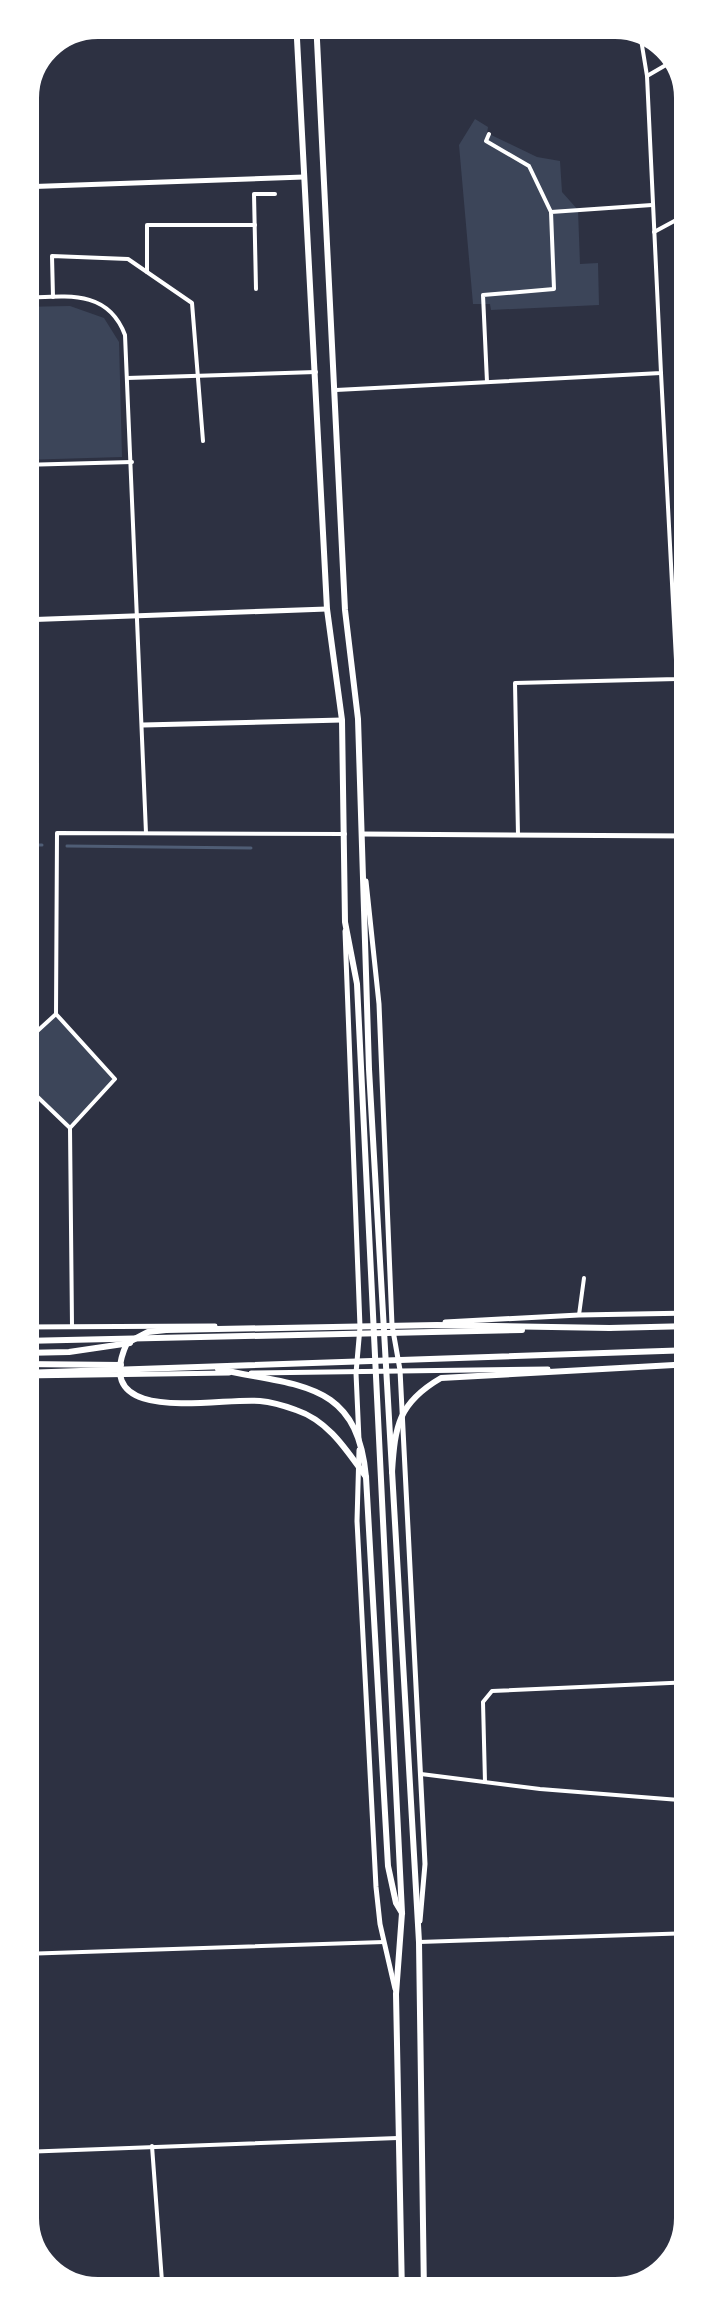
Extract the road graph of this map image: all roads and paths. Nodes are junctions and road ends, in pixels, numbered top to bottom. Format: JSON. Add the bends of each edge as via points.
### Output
{"nodes":[{"id":1,"x":297,"y":34,"type":"edge"},
{"id":2,"x":317,"y":34,"type":"edge"},
{"id":3,"x":641,"y":40,"type":"edge"},
{"id":4,"x":669,"y":63,"type":"edge"},
{"id":5,"x":647,"y":76,"type":"junction"},
{"id":6,"x":489,"y":134,"type":"dead end"},
{"id":7,"x":304,"y":177,"type":"junction"},
{"id":8,"x":34,"y":187,"type":"edge"},
{"id":9,"x":275,"y":194,"type":"dead end"},
{"id":10,"x":653,"y":205,"type":"junction"},
{"id":11,"x":551,"y":212,"type":"junction"},
{"id":12,"x":679,"y":218,"type":"edge"},
{"id":13,"x":255,"y":225,"type":"junction"},
{"id":14,"x":654,"y":232,"type":"junction"},
{"id":15,"x":147,"y":272,"type":"junction"},
{"id":16,"x":256,"y":289,"type":"dead end"},
{"id":17,"x":53,"y":297,"type":"junction"},
{"id":18,"x":34,"y":298,"type":"edge"},
{"id":19,"x":316,"y":372,"type":"junction"},
{"id":20,"x":661,"y":373,"type":"junction"},
{"id":21,"x":198,"y":375,"type":"junction"},
{"id":22,"x":127,"y":378,"type":"junction"},
{"id":23,"x":487,"y":382,"type":"junction"},
{"id":24,"x":336,"y":390,"type":"junction"},
{"id":25,"x":203,"y":441,"type":"dead end"},
{"id":26,"x":132,"y":462,"type":"junction"},
{"id":27,"x":34,"y":465,"type":"edge"},
{"id":28,"x":327,"y":609,"type":"junction"},
{"id":29,"x":137,"y":618,"type":"junction"},
{"id":30,"x":34,"y":620,"type":"edge"},
{"id":31,"x":342,"y":720,"type":"junction"},
{"id":32,"x":143,"y":725,"type":"junction"},
{"id":33,"x":146,"y":833,"type":"junction"},
{"id":34,"x":345,"y":834,"type":"junction"},
{"id":35,"x":362,"y":834,"type":"junction"},
{"id":36,"x":518,"y":835,"type":"junction"},
{"id":37,"x":679,"y":836,"type":"edge"},
{"id":38,"x":364,"y":872,"type":"junction"},
{"id":39,"x":345,"y":922,"type":"junction"},
{"id":40,"x":56,"y":1014,"type":"junction"},
{"id":41,"x":34,"y":1034,"type":"edge"},
{"id":42,"x":365,"y":1070,"type":"junction"},
{"id":43,"x":34,"y":1093,"type":"edge"},
{"id":44,"x":70,"y":1128,"type":"junction"},
{"id":45,"x":584,"y":1278,"type":"dead end"},
{"id":46,"x":679,"y":1313,"type":"edge"},
{"id":47,"x":579,"y":1315,"type":"junction"},
{"id":48,"x":392,"y":1325,"type":"junction"},
{"id":49,"x":72,"y":1326,"type":"junction"},
{"id":50,"x":679,"y":1326,"type":"edge"},
{"id":51,"x":34,"y":1327,"type":"edge"},
{"id":52,"x":360,"y":1327,"type":"junction"},
{"id":53,"x":610,"y":1328,"type":"junction"},
{"id":54,"x":165,"y":1338,"type":"junction"},
{"id":55,"x":34,"y":1341,"type":"edge"},
{"id":56,"x":679,"y":1350,"type":"edge"},
{"id":57,"x":34,"y":1353,"type":"edge"},
{"id":58,"x":34,"y":1364,"type":"edge"},
{"id":59,"x":679,"y":1365,"type":"edge"},
{"id":60,"x":153,"y":1366,"type":"junction"},
{"id":61,"x":207,"y":1366,"type":"junction"},
{"id":62,"x":679,"y":1366,"type":"edge"},
{"id":63,"x":400,"y":1370,"type":"junction"},
{"id":64,"x":356,"y":1373,"type":"junction"},
{"id":65,"x":34,"y":1374,"type":"edge"},
{"id":66,"x":34,"y":1375,"type":"edge"},
{"id":67,"x":392,"y":1472,"type":"junction"},
{"id":68,"x":366,"y":1477,"type":"junction"},
{"id":69,"x":679,"y":1683,"type":"edge"},
{"id":70,"x":421,"y":1774,"type":"junction"},
{"id":71,"x":485,"y":1782,"type":"junction"},
{"id":72,"x":679,"y":1800,"type":"edge"},
{"id":73,"x":402,"y":1913,"type":"junction"},
{"id":74,"x":679,"y":1933,"type":"edge"},
{"id":75,"x":385,"y":1942,"type":"junction"},
{"id":76,"x":419,"y":1942,"type":"junction"},
{"id":77,"x":34,"y":1954,"type":"edge"},
{"id":78,"x":396,"y":1994,"type":"junction"},
{"id":79,"x":400,"y":2138,"type":"junction"},
{"id":80,"x":152,"y":2146,"type":"junction"},
{"id":81,"x":34,"y":2151,"type":"edge"},
{"id":82,"x":162,"y":2282,"type":"edge"},
{"id":83,"x":402,"y":2282,"type":"edge"},
{"id":84,"x":424,"y":2282,"type":"edge"}],
"edges":[{"from":1,"to":7,"type":"main road"},
{"from":2,"to":24,"type":"main road"},
{"from":3,"to":5,"type":"street"},
{"from":4,"to":5,"type":"street"},
{"from":5,"to":10,"type":"street"},
{"from":6,"to":11,"type":"street","via":[[486,141],[529,166]]},
{"from":7,"to":8,"type":"street"},
{"from":7,"to":19,"type":"main road"},
{"from":9,"to":13,"type":"street","via":[[254,194]]},
{"from":10,"to":11,"type":"street"},
{"from":10,"to":14,"type":"street"},
{"from":11,"to":23,"type":"street","via":[[554,289],[483,295]]},
{"from":12,"to":14,"type":"street"},
{"from":13,"to":15,"type":"street","via":[[147,225]]},
{"from":13,"to":16,"type":"street"},
{"from":14,"to":20,"type":"street"},
{"from":15,"to":17,"type":"street","via":[[128,259],[52,256]]},
{"from":15,"to":21,"type":"street","via":[[192,303]]},
{"from":17,"to":18,"type":"street"},
{"from":17,"to":22,"type":"street","via":[[94,300],[118,317],[125,335]]},
{"from":19,"to":21,"type":"street"},
{"from":19,"to":28,"type":"main road"},
{"from":20,"to":23,"type":"street"},
{"from":20,"to":36,"type":"street","via":[[677,679],[515,683]]},
{"from":21,"to":22,"type":"street"},
{"from":21,"to":25,"type":"street"},
{"from":22,"to":26,"type":"street"},
{"from":23,"to":24,"type":"street"},
{"from":24,"to":35,"type":"main road"},
{"from":26,"to":27,"type":"street"},
{"from":26,"to":29,"type":"street"},
{"from":28,"to":29,"type":"street"},
{"from":28,"to":31,"type":"main road"},
{"from":29,"to":30,"type":"street"},
{"from":29,"to":32,"type":"street"},
{"from":31,"to":32,"type":"street"},
{"from":31,"to":34,"type":"main road"},
{"from":32,"to":33,"type":"street"},
{"from":33,"to":34,"type":"street"},
{"from":33,"to":40,"type":"street","via":[[57,833]]},
{"from":34,"to":39,"type":"main road"},
{"from":35,"to":36,"type":"street"},
{"from":35,"to":38,"type":"main road"},
{"from":36,"to":37,"type":"street"},
{"from":38,"to":42,"type":"main road"},
{"from":38,"to":48,"type":"street","via":[[379,1004]]},
{"from":39,"to":42,"type":"main road"},
{"from":39,"to":52,"type":"street"},
{"from":40,"to":41,"type":"street"},
{"from":40,"to":44,"type":"street","via":[[115,1079]]},
{"from":42,"to":67,"type":"main road"},
{"from":42,"to":73,"type":"main road"},
{"from":43,"to":44,"type":"street"},
{"from":44,"to":49,"type":"street"},
{"from":45,"to":47,"type":"street"},
{"from":46,"to":47,"type":"street"},
{"from":47,"to":48,"type":"street"},
{"from":48,"to":52,"type":"street"},
{"from":48,"to":63,"type":"street"},
{"from":49,"to":51,"type":"street"},
{"from":49,"to":52,"type":"street"},
{"from":50,"to":53,"type":"main road"},
{"from":52,"to":64,"type":"street"},
{"from":53,"to":54,"type":"main road"},
{"from":53,"to":68,"type":"main road","via":[[166,1330],[127,1343],[120,1369],[136,1397],[161,1403],[260,1401],[299,1410],[328,1429]]},
{"from":54,"to":55,"type":"main road"},
{"from":54,"to":57,"type":"main road"},
{"from":56,"to":61,"type":"main road"},
{"from":58,"to":60,"type":"main road"},
{"from":59,"to":63,"type":"street"},
{"from":60,"to":61,"type":"main road"},
{"from":60,"to":65,"type":"main road"},
{"from":61,"to":68,"type":"main road","via":[[328,1396],[359,1430]]},
{"from":62,"to":67,"type":"main road","via":[[441,1378],[422,1388],[400,1417]]},
{"from":63,"to":64,"type":"street"},
{"from":63,"to":70,"type":"street"},
{"from":64,"to":66,"type":"street"},
{"from":64,"to":75,"type":"street","via":[[358,1537],[376,1887]]},
{"from":67,"to":76,"type":"main road"},
{"from":68,"to":73,"type":"main road","via":[[388,1866]]},
{"from":69,"to":71,"type":"street","via":[[492,1691],[482,1712]]},
{"from":70,"to":71,"type":"street"},
{"from":70,"to":76,"type":"street","via":[[425,1864]]},
{"from":71,"to":72,"type":"street"},
{"from":73,"to":78,"type":"main road"},
{"from":74,"to":76,"type":"street"},
{"from":75,"to":77,"type":"street"},
{"from":75,"to":78,"type":"street"},
{"from":76,"to":84,"type":"main road"},
{"from":78,"to":79,"type":"main road"},
{"from":79,"to":80,"type":"street"},
{"from":79,"to":83,"type":"main road"},
{"from":80,"to":81,"type":"street"},
{"from":80,"to":82,"type":"street"}]}
